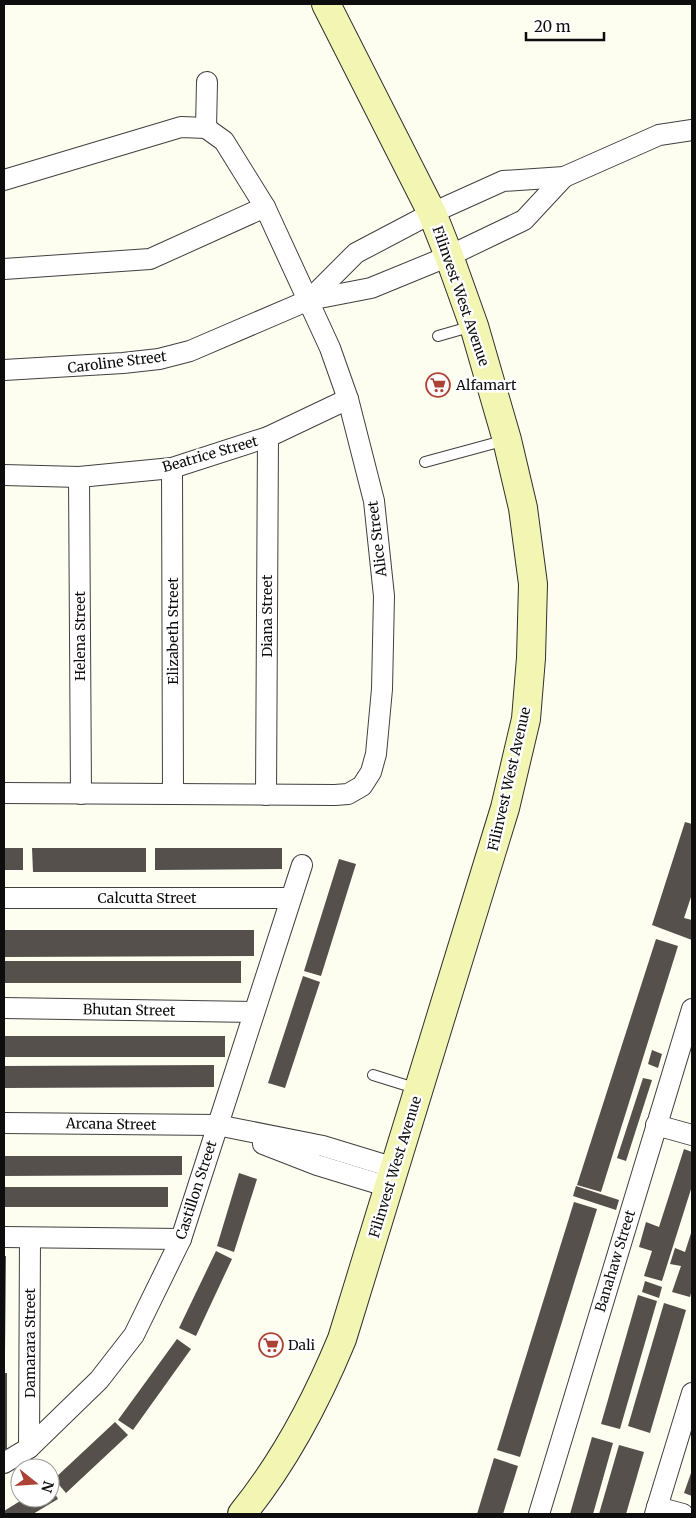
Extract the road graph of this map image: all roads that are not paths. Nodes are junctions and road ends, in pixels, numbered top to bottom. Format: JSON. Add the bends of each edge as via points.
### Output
{"nodes":[{"id":1,"x":326,"y":4,"type":"edge"},
{"id":2,"x":207,"y":82,"type":"dead end"},
{"id":3,"x":206,"y":128,"type":"junction"},
{"id":4,"x":692,"y":130,"type":"edge"},
{"id":5,"x":564,"y":177,"type":"junction"},
{"id":6,"x":4,"y":180,"type":"edge"},
{"id":7,"x":265,"y":208,"type":"junction"},
{"id":8,"x":432,"y":213,"type":"junction"},
{"id":9,"x":449,"y":256,"type":"junction"},
{"id":10,"x":4,"y":269,"type":"edge"},
{"id":11,"x":309,"y":300,"type":"junction"},
{"id":12,"x":474,"y":326,"type":"junction"},
{"id":13,"x":438,"y":336,"type":"dead end"},
{"id":14,"x":4,"y":370,"type":"edge"},
{"id":15,"x":348,"y":399,"type":"junction"},
{"id":16,"x":268,"y":437,"type":"junction"},
{"id":17,"x":507,"y":440,"type":"junction"},
{"id":18,"x":425,"y":462,"type":"dead end"},
{"id":19,"x":172,"y":468,"type":"junction"},
{"id":20,"x":4,"y":475,"type":"edge"},
{"id":21,"x":79,"y":477,"type":"junction"},
{"id":22,"x":4,"y":793,"type":"edge"},
{"id":23,"x":81,"y":794,"type":"junction"},
{"id":24,"x":173,"y":794,"type":"junction"},
{"id":25,"x":266,"y":795,"type":"junction"},
{"id":26,"x":302,"y":865,"type":"dead end"},
{"id":27,"x":4,"y":898,"type":"edge"},
{"id":28,"x":290,"y":898,"type":"junction"},
{"id":29,"x":4,"y":1008,"type":"edge"},
{"id":30,"x":692,"y":1009,"type":"edge"},
{"id":31,"x":254,"y":1012,"type":"junction"},
{"id":32,"x":373,"y":1075,"type":"dead end"},
{"id":33,"x":419,"y":1089,"type":"junction"},
{"id":34,"x":4,"y":1123,"type":"edge"},
{"id":35,"x":656,"y":1124,"type":"junction"},
{"id":36,"x":217,"y":1125,"type":"junction"},
{"id":37,"x":692,"y":1135,"type":"edge"},
{"id":38,"x":392,"y":1177,"type":"junction"},
{"id":39,"x":4,"y":1237,"type":"edge"},
{"id":40,"x":30,"y":1238,"type":"junction"},
{"id":41,"x":181,"y":1239,"type":"junction"},
{"id":42,"x":692,"y":1393,"type":"edge"},
{"id":43,"x":687,"y":1425,"type":"edge"},
{"id":44,"x":29,"y":1448,"type":"junction"},
{"id":45,"x":4,"y":1463,"type":"edge"},
{"id":46,"x":656,"y":1510,"type":"edge"},
{"id":47,"x":242,"y":1514,"type":"edge"},
{"id":48,"x":539,"y":1514,"type":"edge"},
{"id":49,"x":683,"y":1514,"type":"edge"}],
"edges":[{"from":1,"to":8,"type":"street","name":"Filinvest West Avenue"},
{"from":2,"to":3,"type":"street"},
{"from":3,"to":6,"type":"street","via":[[181,127]]},
{"from":3,"to":7,"type":"street","name":"Alice Street","via":[[224,141]]},
{"from":4,"to":5,"type":"street","via":[[659,135]]},
{"from":5,"to":8,"type":"street","via":[[503,181]]},
{"from":5,"to":9,"type":"street","via":[[524,220]]},
{"from":7,"to":10,"type":"street","via":[[150,259]]},
{"from":7,"to":11,"type":"street","name":"Alice Street"},
{"from":8,"to":9,"type":"street","name":"Filinvest West Avenue"},
{"from":8,"to":11,"type":"street","via":[[352,256]]},
{"from":9,"to":11,"type":"street","via":[[371,288]]},
{"from":9,"to":12,"type":"street","name":"Filinvest West Avenue"},
{"from":11,"to":14,"type":"street","name":"Caroline Street","via":[[216,341],[159,359]]},
{"from":11,"to":15,"type":"street","name":"Alice Street"},
{"from":12,"to":13,"type":"lane"},
{"from":12,"to":17,"type":"street","name":"Filinvest West Avenue"},
{"from":15,"to":16,"type":"street","name":"Beatrice Street"},
{"from":15,"to":25,"type":"street","name":"Alice Street","via":[[374,501],[384,596],[382,688],[376,754],[371,772],[362,786],[348,794]]},
{"from":16,"to":19,"type":"street","name":"Beatrice Street"},
{"from":16,"to":25,"type":"street","name":"Diana Street"},
{"from":17,"to":18,"type":"lane"},
{"from":17,"to":33,"type":"street","name":"Filinvest West Avenue","via":[[523,508],[533,584],[526,719],[505,808]]},
{"from":19,"to":21,"type":"street","name":"Beatrice Street"},
{"from":19,"to":24,"type":"street","name":"Elizabeth Street"},
{"from":20,"to":21,"type":"street","name":"Beatrice Street"},
{"from":21,"to":23,"type":"street","name":"Helena Street"},
{"from":22,"to":23,"type":"street"},
{"from":23,"to":24,"type":"street"},
{"from":24,"to":25,"type":"street"},
{"from":26,"to":28,"type":"street","name":"Castillon Street"},
{"from":27,"to":28,"type":"street","name":"Calcutta Street"},
{"from":28,"to":31,"type":"street","name":"Castillon Street"},
{"from":29,"to":31,"type":"street","name":"Bhutan Street"},
{"from":30,"to":35,"type":"street","name":"Banahaw Street"},
{"from":31,"to":36,"type":"street","name":"Castillon Street"},
{"from":32,"to":33,"type":"lane"},
{"from":33,"to":38,"type":"street","name":"Filinvest West Avenue"},
{"from":34,"to":36,"type":"street","name":"Arcana Street"},
{"from":35,"to":37,"type":"street"},
{"from":35,"to":48,"type":"street","name":"Banahaw Street"},
{"from":36,"to":38,"type":"street","via":[[318,1165]]},
{"from":36,"to":41,"type":"street","name":"Castillon Street"},
{"from":38,"to":47,"type":"street","name":"Filinvest West Avenue","via":[[342,1339],[318,1396],[287,1451]]},
{"from":39,"to":40,"type":"street"},
{"from":40,"to":41,"type":"street"},
{"from":40,"to":44,"type":"street","name":"Damarara Street"},
{"from":41,"to":44,"type":"street","name":"Castillon Street","via":[[134,1334],[99,1380]]},
{"from":42,"to":43,"type":"street"},
{"from":43,"to":46,"type":"street"},
{"from":44,"to":45,"type":"street","name":"Castillon Street"},
{"from":46,"to":49,"type":"street"}]}
